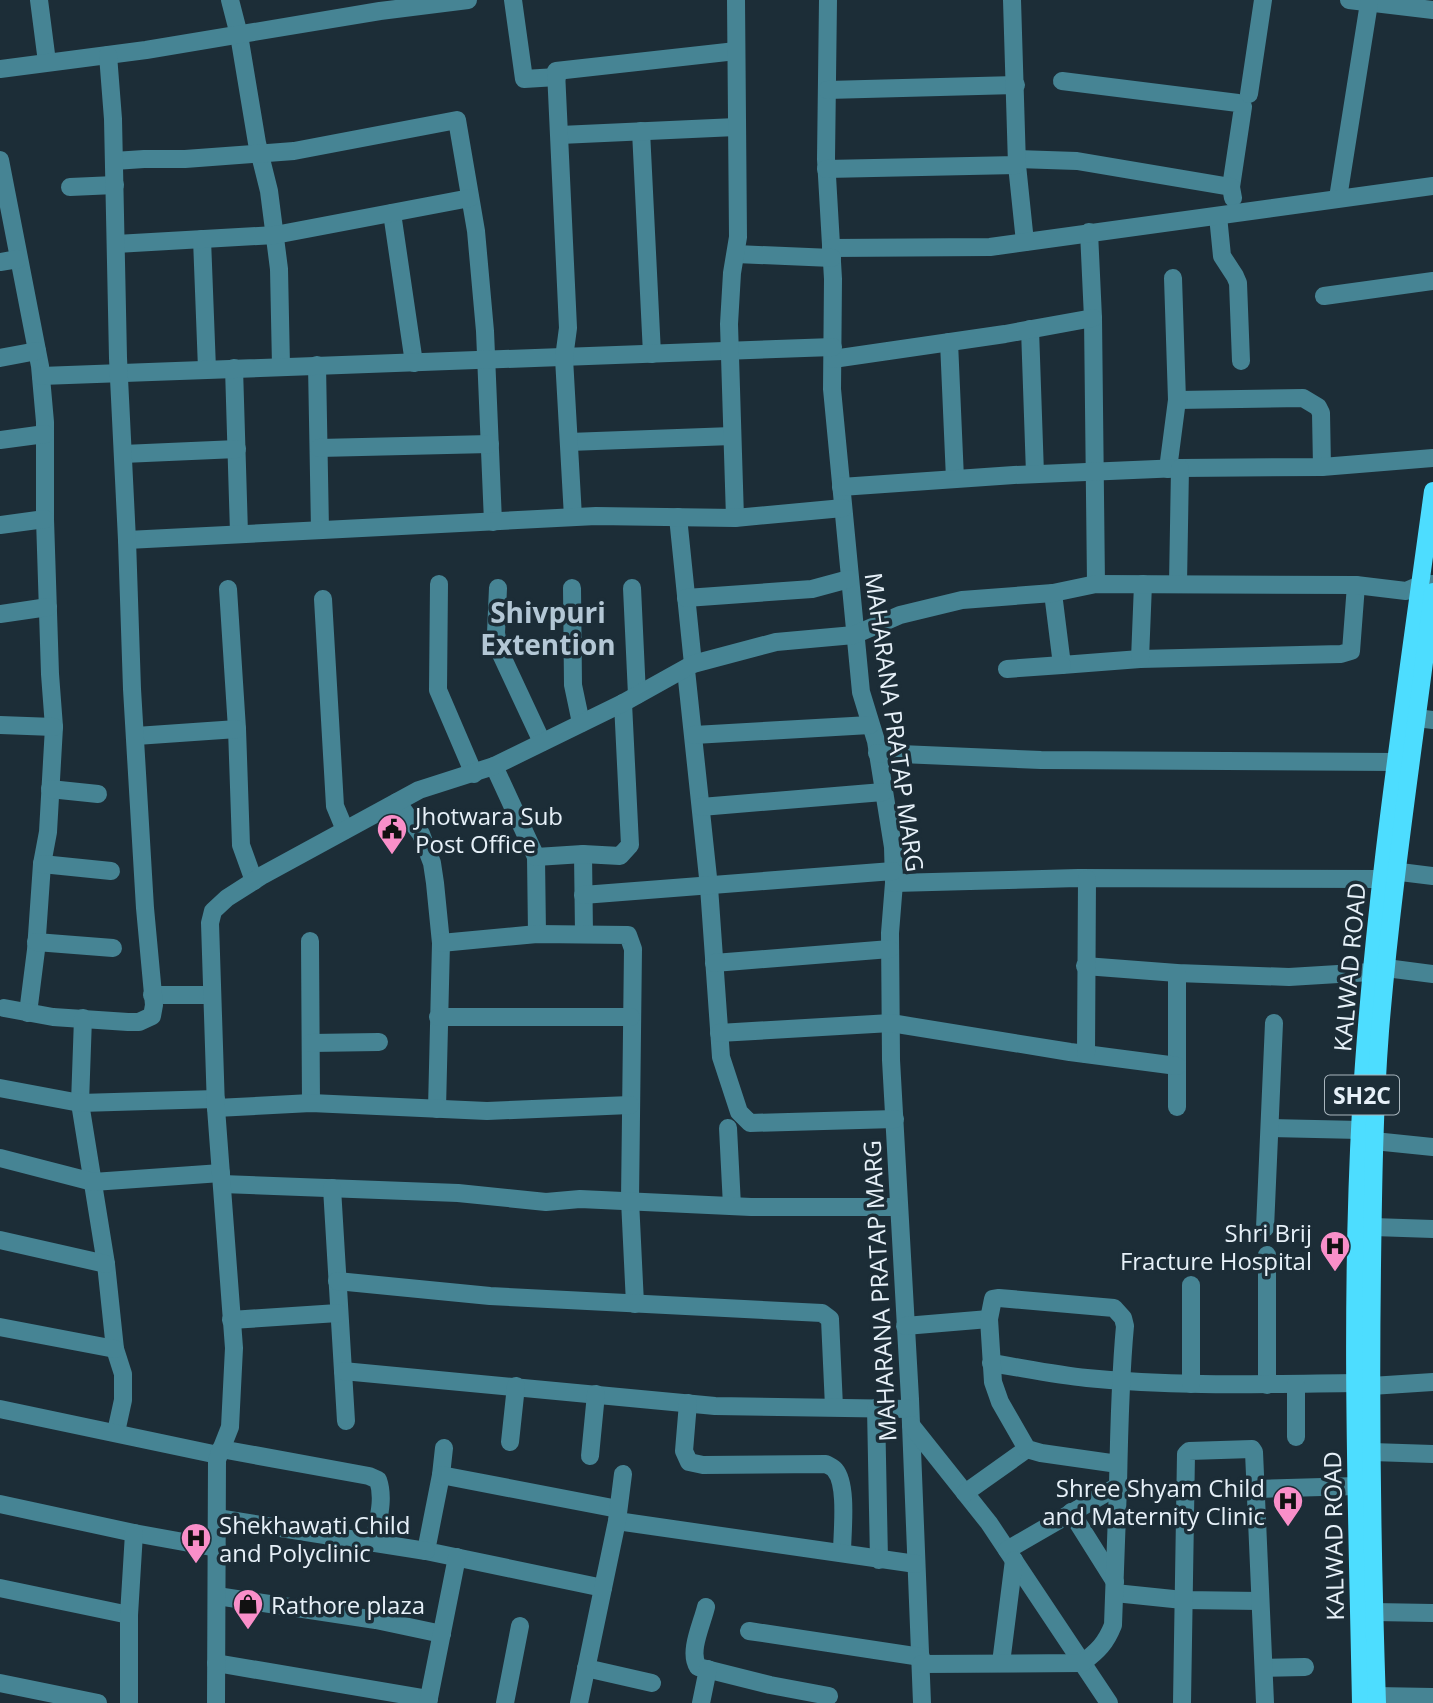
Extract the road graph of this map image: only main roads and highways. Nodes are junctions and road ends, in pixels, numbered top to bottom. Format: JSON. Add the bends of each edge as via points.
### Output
{"nodes":[{"id":1,"x":1433,"y":491,"type":"edge"},
{"id":2,"x":1425,"y":594,"type":"edge"},
{"id":3,"x":1431,"y":628,"type":"edge"},
{"id":4,"x":1425,"y":719,"type":"edge"},
{"id":5,"x":1387,"y":873,"type":"junction"},
{"id":6,"x":1367,"y":1135,"type":"junction"},
{"id":7,"x":1364,"y":1385,"type":"junction"},
{"id":8,"x":1371,"y":1700,"type":"edge"}],
"edges":[{"from":1,"to":2,"type":"main road","name":"KALWAD ROAD","number":"SH2C"},
{"from":2,"to":3,"type":"main road","name":"KALWAD ROAD","number":"SH2C"},
{"from":2,"to":5,"type":"main road","name":"KALWAD ROAD","number":"SH2C","via":[[1396,762]]},
{"from":3,"to":4,"type":"main road","name":"KALWAD ROAD","number":"SH2C"},
{"from":4,"to":5,"type":"main road","name":"KALWAD ROAD","number":"SH2C"},
{"from":5,"to":6,"type":"main road","name":"KALWAD ROAD","number":"SH2C"},
{"from":6,"to":7,"type":"main road","name":"KALWAD ROAD","number":"SH2C"},
{"from":6,"to":7,"type":"main road","name":"KALWAD ROAD","number":"SH2C","via":[[1373,1227]]},
{"from":7,"to":8,"type":"main road","name":"KALWAD ROAD","number":"SH2C","via":[[1372,1452]]},
{"from":7,"to":8,"type":"main road","name":"KALWAD ROAD","number":"SH2C","via":[[1357,1486]]}]}
